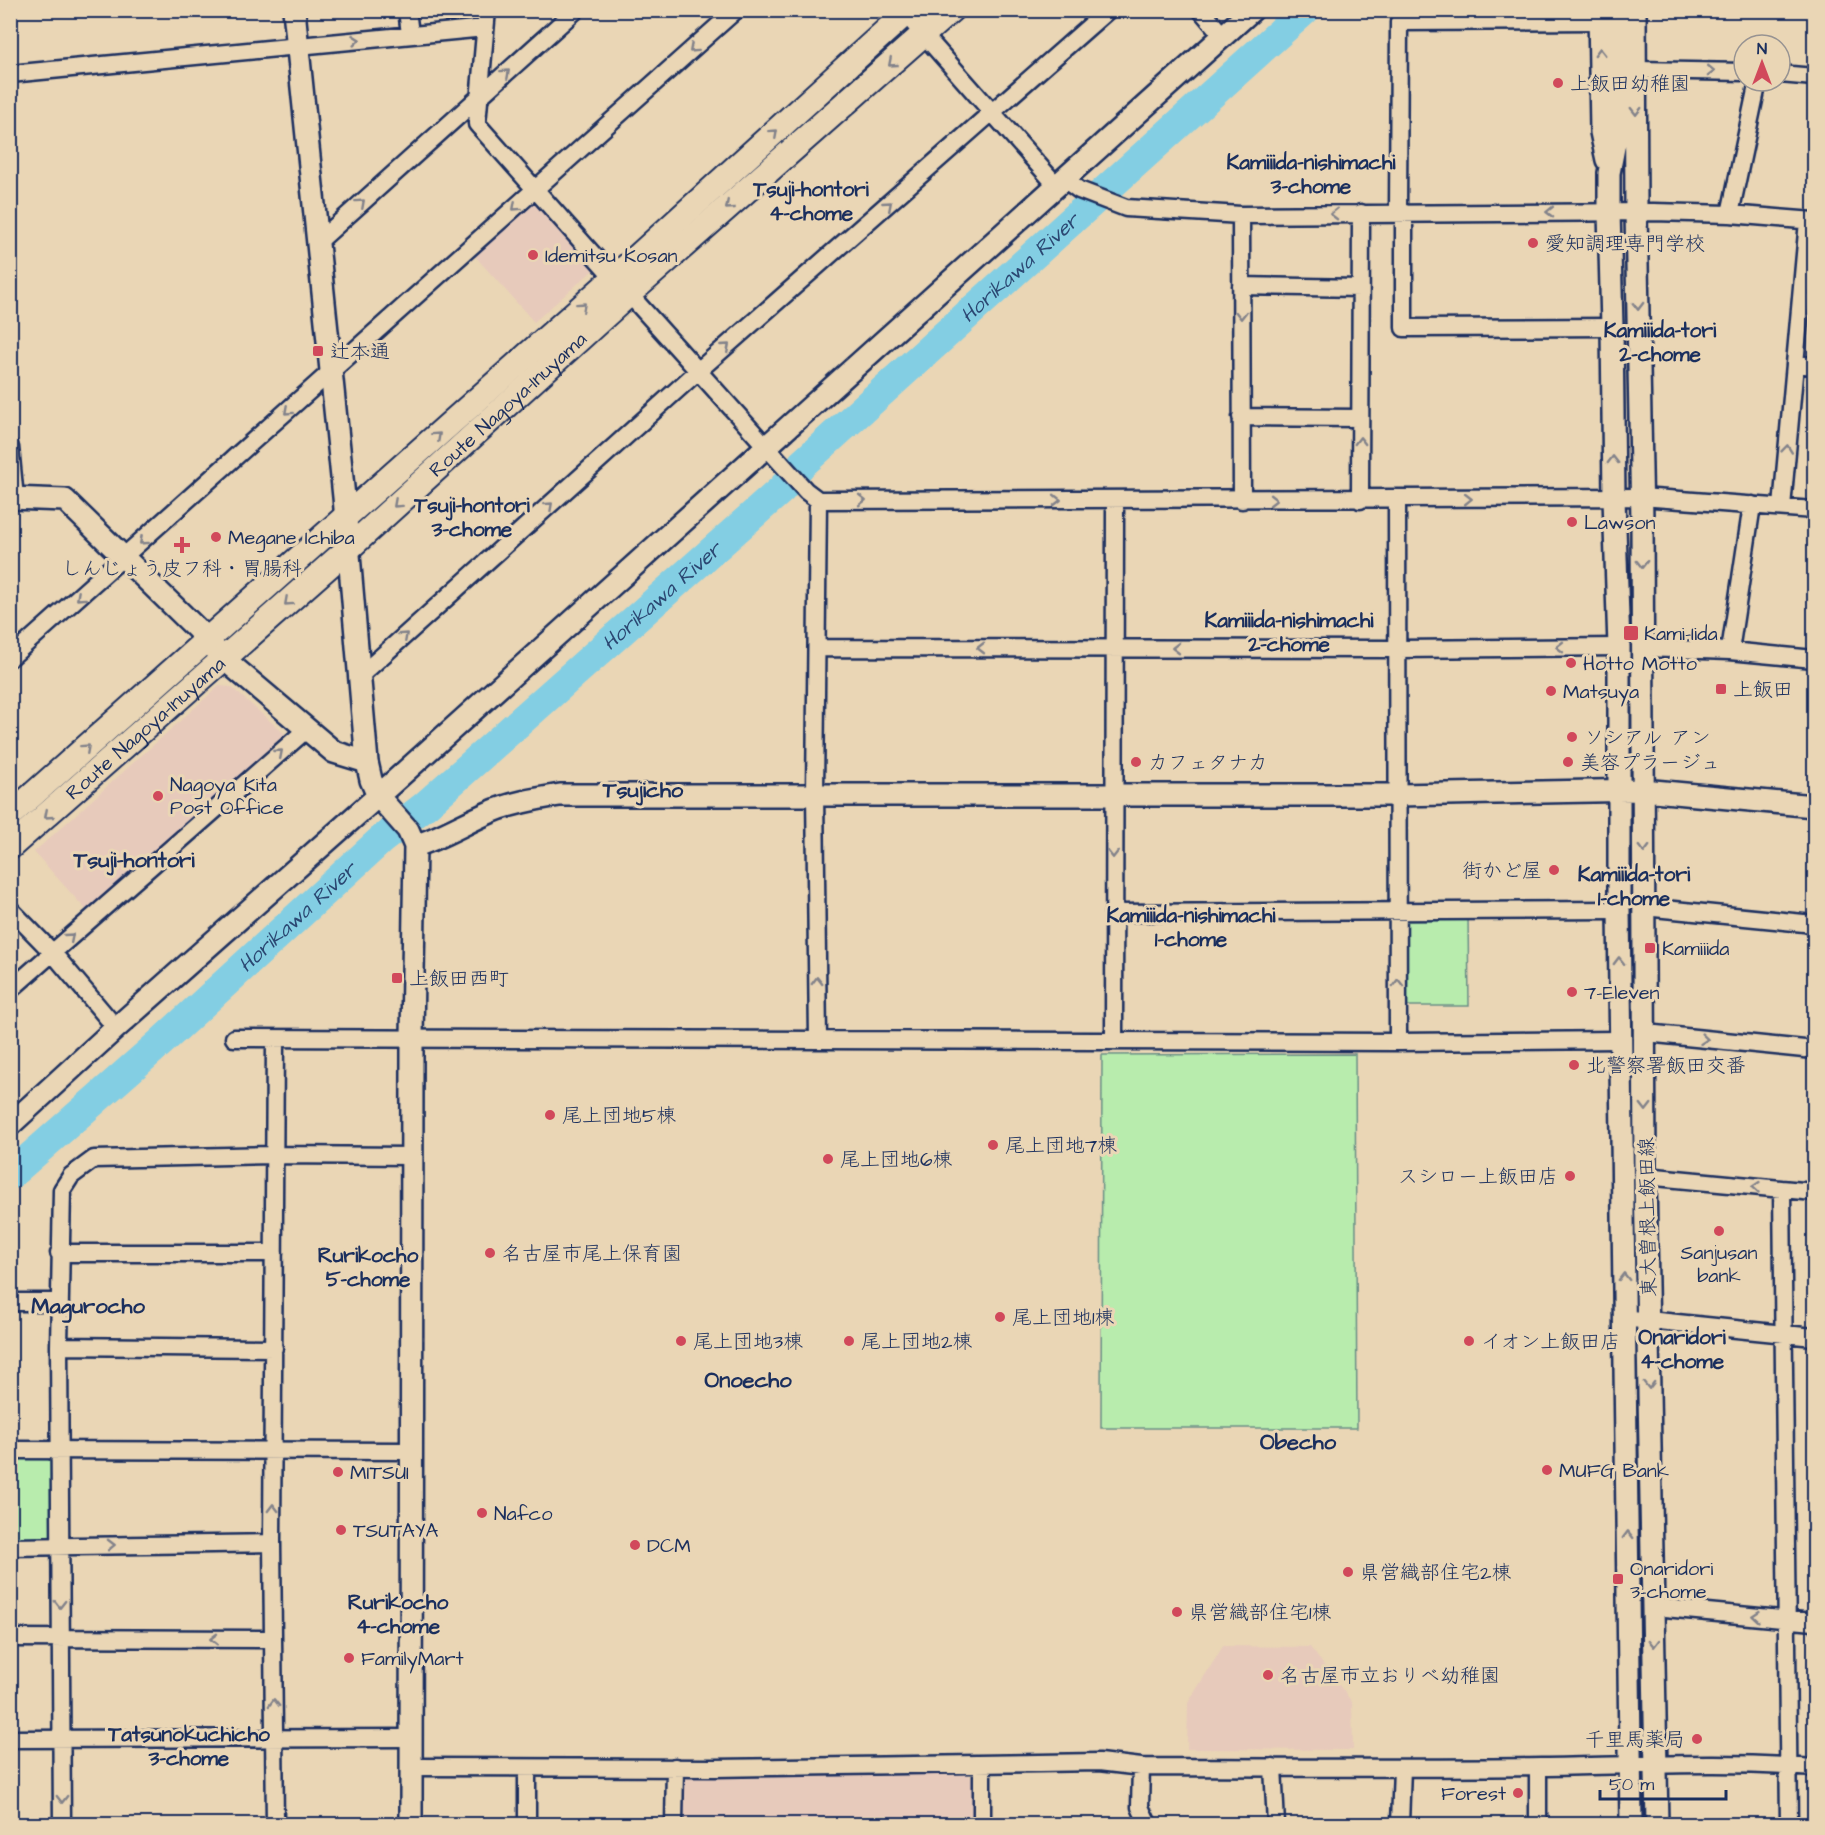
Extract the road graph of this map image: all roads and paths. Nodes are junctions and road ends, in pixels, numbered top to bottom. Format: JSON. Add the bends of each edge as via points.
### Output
{"nodes":[{"id":1,"x":294,"y":10,"type":"edge"},
{"id":2,"x":407,"y":10,"type":"edge"},
{"id":3,"x":487,"y":10,"type":"edge"},
{"id":4,"x":576,"y":10,"type":"edge"},
{"id":5,"x":736,"y":10,"type":"edge"},
{"id":6,"x":951,"y":10,"type":"edge"},
{"id":7,"x":1108,"y":10,"type":"edge"},
{"id":8,"x":1201,"y":10,"type":"edge"},
{"id":9,"x":1252,"y":10,"type":"edge"},
{"id":10,"x":1635,"y":10,"type":"edge"},
{"id":11,"x":905,"y":12,"type":"edge"},
{"id":12,"x":1604,"y":14,"type":"edge"},
{"id":13,"x":485,"y":28,"type":"junction"},
{"id":14,"x":410,"y":34,"type":"junction"},
{"id":15,"x":924,"y":35,"type":"junction"},
{"id":16,"x":1223,"y":36,"type":"junction"},
{"id":17,"x":298,"y":46,"type":"junction"},
{"id":18,"x":1637,"y":70,"type":"junction"},
{"id":19,"x":1732,"y":72,"type":"edge"},
{"id":20,"x":10,"y":74,"type":"edge"},
{"id":21,"x":1792,"y":75,"type":"edge"},
{"id":22,"x":1815,"y":77,"type":"edge"},
{"id":23,"x":1755,"y":93,"type":"edge"},
{"id":24,"x":478,"y":98,"type":"junction"},
{"id":25,"x":993,"y":113,"type":"junction"},
{"id":26,"x":1610,"y":173,"type":"junction"},
{"id":27,"x":1067,"y":185,"type":"junction"},
{"id":28,"x":534,"y":190,"type":"junction"},
{"id":29,"x":1609,"y":212,"type":"junction"},
{"id":30,"x":1636,"y":212,"type":"junction"},
{"id":31,"x":1361,"y":213,"type":"junction"},
{"id":32,"x":1401,"y":213,"type":"junction"},
{"id":33,"x":1730,"y":214,"type":"junction"},
{"id":34,"x":1241,"y":215,"type":"junction"},
{"id":35,"x":1811,"y":221,"type":"edge"},
{"id":36,"x":318,"y":242,"type":"junction"},
{"id":37,"x":622,"y":286,"type":"junction"},
{"id":38,"x":1242,"y":286,"type":"junction"},
{"id":39,"x":1360,"y":288,"type":"junction"},
{"id":40,"x":1612,"y":327,"type":"junction"},
{"id":41,"x":1796,"y":364,"type":"junction"},
{"id":42,"x":1815,"y":366,"type":"edge"},
{"id":43,"x":698,"y":371,"type":"junction"},
{"id":44,"x":332,"y":372,"type":"junction"},
{"id":45,"x":1242,"y":417,"type":"junction"},
{"id":46,"x":1360,"y":418,"type":"junction"},
{"id":47,"x":10,"y":447,"type":"edge"},
{"id":48,"x":771,"y":453,"type":"junction"},
{"id":49,"x":808,"y":492,"type":"junction"},
{"id":50,"x":1641,"y":497,"type":"junction"},
{"id":51,"x":13,"y":498,"type":"edge"},
{"id":52,"x":1614,"y":498,"type":"junction"},
{"id":53,"x":1397,"y":499,"type":"junction"},
{"id":54,"x":1115,"y":500,"type":"junction"},
{"id":55,"x":1242,"y":500,"type":"junction"},
{"id":56,"x":1360,"y":500,"type":"junction"},
{"id":57,"x":1752,"y":505,"type":"junction"},
{"id":58,"x":1782,"y":507,"type":"junction"},
{"id":59,"x":1815,"y":510,"type":"edge"},
{"id":60,"x":346,"y":517,"type":"junction"},
{"id":61,"x":348,"y":549,"type":"junction"},
{"id":62,"x":124,"y":558,"type":"junction"},
{"id":63,"x":206,"y":641,"type":"junction"},
{"id":64,"x":1113,"y":647,"type":"junction"},
{"id":65,"x":1619,"y":647,"type":"junction"},
{"id":66,"x":818,"y":648,"type":"junction"},
{"id":67,"x":1643,"y":648,"type":"junction"},
{"id":68,"x":1398,"y":649,"type":"junction"},
{"id":69,"x":1730,"y":651,"type":"junction"},
{"id":70,"x":10,"y":658,"type":"edge"},
{"id":71,"x":224,"y":659,"type":"junction"},
{"id":72,"x":1815,"y":659,"type":"edge"},
{"id":73,"x":361,"y":675,"type":"junction"},
{"id":74,"x":307,"y":729,"type":"junction"},
{"id":75,"x":367,"y":762,"type":"junction"},
{"id":76,"x":1643,"y":790,"type":"junction"},
{"id":77,"x":1618,"y":791,"type":"junction"},
{"id":78,"x":815,"y":793,"type":"junction"},
{"id":79,"x":1114,"y":795,"type":"junction"},
{"id":80,"x":1398,"y":795,"type":"junction"},
{"id":81,"x":383,"y":801,"type":"junction"},
{"id":82,"x":1815,"y":806,"type":"edge"},
{"id":83,"x":10,"y":814,"type":"edge"},
{"id":84,"x":411,"y":838,"type":"junction"},
{"id":85,"x":10,"y":847,"type":"edge"},
{"id":86,"x":1644,"y":908,"type":"junction"},
{"id":87,"x":10,"y":909,"type":"edge"},
{"id":88,"x":1619,"y":910,"type":"junction"},
{"id":89,"x":1398,"y":912,"type":"junction"},
{"id":90,"x":1113,"y":913,"type":"junction"},
{"id":91,"x":1815,"y":924,"type":"edge"},
{"id":92,"x":52,"y":952,"type":"junction"},
{"id":93,"x":10,"y":990,"type":"edge"},
{"id":94,"x":116,"y":1028,"type":"junction"},
{"id":95,"x":1646,"y":1033,"type":"junction"},
{"id":96,"x":234,"y":1038,"type":"dead end"},
{"id":97,"x":412,"y":1038,"type":"junction"},
{"id":98,"x":275,"y":1039,"type":"junction"},
{"id":99,"x":818,"y":1040,"type":"junction"},
{"id":100,"x":1620,"y":1040,"type":"junction"},
{"id":101,"x":1114,"y":1041,"type":"junction"},
{"id":102,"x":1398,"y":1042,"type":"junction"},
{"id":103,"x":1815,"y":1050,"type":"edge"},
{"id":104,"x":10,"y":1125,"type":"edge"},
{"id":105,"x":274,"y":1155,"type":"junction"},
{"id":106,"x":413,"y":1156,"type":"junction"},
{"id":107,"x":1645,"y":1176,"type":"junction"},
{"id":108,"x":1782,"y":1189,"type":"junction"},
{"id":109,"x":1815,"y":1192,"type":"edge"},
{"id":110,"x":59,"y":1253,"type":"junction"},
{"id":111,"x":274,"y":1253,"type":"junction"},
{"id":112,"x":10,"y":1302,"type":"edge"},
{"id":113,"x":60,"y":1302,"type":"junction"},
{"id":114,"x":1625,"y":1319,"type":"junction"},
{"id":115,"x":1648,"y":1320,"type":"junction"},
{"id":116,"x":1783,"y":1334,"type":"junction"},
{"id":117,"x":1815,"y":1337,"type":"edge"},
{"id":118,"x":59,"y":1346,"type":"junction"},
{"id":119,"x":274,"y":1348,"type":"junction"},
{"id":120,"x":61,"y":1449,"type":"junction"},
{"id":121,"x":10,"y":1450,"type":"edge"},
{"id":122,"x":412,"y":1450,"type":"junction"},
{"id":123,"x":273,"y":1451,"type":"junction"},
{"id":124,"x":272,"y":1543,"type":"junction"},
{"id":125,"x":60,"y":1546,"type":"junction"},
{"id":126,"x":10,"y":1547,"type":"edge"},
{"id":127,"x":1654,"y":1607,"type":"junction"},
{"id":128,"x":1786,"y":1619,"type":"junction"},
{"id":129,"x":1815,"y":1622,"type":"edge"},
{"id":130,"x":61,"y":1637,"type":"junction"},
{"id":131,"x":10,"y":1638,"type":"edge"},
{"id":132,"x":272,"y":1639,"type":"junction"},
{"id":133,"x":411,"y":1738,"type":"junction"},
{"id":134,"x":10,"y":1739,"type":"edge"},
{"id":135,"x":62,"y":1739,"type":"junction"},
{"id":136,"x":275,"y":1739,"type":"junction"},
{"id":137,"x":982,"y":1764,"type":"junction"},
{"id":138,"x":1631,"y":1766,"type":"junction"},
{"id":139,"x":1656,"y":1766,"type":"junction"},
{"id":140,"x":1788,"y":1766,"type":"junction"},
{"id":141,"x":411,"y":1767,"type":"junction"},
{"id":142,"x":675,"y":1767,"type":"junction"},
{"id":143,"x":1141,"y":1767,"type":"junction"},
{"id":144,"x":1273,"y":1767,"type":"junction"},
{"id":145,"x":528,"y":1768,"type":"junction"},
{"id":146,"x":1402,"y":1768,"type":"junction"},
{"id":147,"x":1538,"y":1768,"type":"junction"},
{"id":148,"x":1815,"y":1768,"type":"edge"},
{"id":149,"x":62,"y":1824,"type":"edge"},
{"id":150,"x":275,"y":1824,"type":"edge"},
{"id":151,"x":411,"y":1824,"type":"edge"},
{"id":152,"x":527,"y":1824,"type":"edge"},
{"id":153,"x":675,"y":1824,"type":"edge"},
{"id":154,"x":982,"y":1824,"type":"edge"},
{"id":155,"x":1148,"y":1824,"type":"edge"},
{"id":156,"x":1276,"y":1824,"type":"edge"},
{"id":157,"x":1400,"y":1824,"type":"edge"},
{"id":158,"x":1538,"y":1824,"type":"edge"},
{"id":159,"x":1631,"y":1824,"type":"edge"},
{"id":160,"x":1657,"y":1824,"type":"edge"},
{"id":161,"x":1789,"y":1824,"type":"edge"}],
"edges":[{"from":1,"to":17,"type":"street"},
{"from":2,"to":14,"type":"street"},
{"from":3,"to":13,"type":"street"},
{"from":24,"to":4,"type":"street","one_way":true},
{"from":5,"to":28,"type":"street","one_way":true},
{"from":6,"to":15,"type":"main road","name":"Route Nagoya-Inuyama"},
{"from":7,"to":25,"type":"street"},
{"from":8,"to":16,"type":"street"},
{"from":9,"to":16,"type":"street"},
{"from":10,"to":18,"type":"street","name":"東大曽根上飯田線"},
{"from":11,"to":15,"type":"street"},
{"from":37,"to":11,"type":"main road","name":"Route Nagoya-Inuyama","one_way":true},
{"from":26,"to":12,"type":"street","one_way":true,"via":[[1601,132]]},
{"from":12,"to":26,"type":"street","via":[[1617,132]]},
{"from":12,"to":32,"type":"street","via":[[1399,22]]},
{"from":13,"to":14,"type":"street"},
{"from":13,"to":24,"type":"street"},
{"from":17,"to":14,"type":"street","one_way":true},
{"from":15,"to":25,"type":"street"},
{"from":15,"to":37,"type":"main road","name":"Route Nagoya-Inuyama","one_way":true},
{"from":16,"to":27,"type":"street"},
{"from":17,"to":20,"type":"street"},
{"from":17,"to":36,"type":"street"},
{"from":18,"to":19,"type":"street","one_way":true},
{"from":18,"to":30,"type":"street","name":"東大曽根上飯田線","one_way":true},
{"from":21,"to":22,"type":"street"},
{"from":23,"to":33,"type":"street"},
{"from":24,"to":28,"type":"street","via":[[477,124]]},
{"from":36,"to":24,"type":"street","one_way":true},
{"from":25,"to":27,"type":"street"},
{"from":43,"to":25,"type":"street","one_way":true},
{"from":26,"to":29,"type":"street","name":"東大曽根上飯田線"},
{"from":27,"to":34,"type":"street","via":[[1121,207]]},
{"from":27,"to":48,"type":"street"},
{"from":28,"to":37,"type":"street"},
{"from":28,"to":44,"type":"street","one_way":true},
{"from":29,"to":30,"type":"street"},
{"from":29,"to":32,"type":"street","one_way":true},
{"from":29,"to":40,"type":"street","name":"東大曽根上飯田線"},
{"from":30,"to":33,"type":"street"},
{"from":30,"to":50,"type":"street","name":"東大曽根上飯田線","one_way":true},
{"from":31,"to":32,"type":"street"},
{"from":31,"to":34,"type":"street","one_way":true},
{"from":31,"to":39,"type":"street"},
{"from":32,"to":40,"type":"street","via":[[1404,328]]},
{"from":33,"to":35,"type":"street"},
{"from":34,"to":38,"type":"street"},
{"from":35,"to":41,"type":"street"},
{"from":36,"to":44,"type":"street"},
{"from":37,"to":43,"type":"street"},
{"from":60,"to":37,"type":"main road","name":"Route Nagoya-Inuyama","one_way":true},
{"from":37,"to":61,"type":"main road","name":"Route Nagoya-Inuyama","one_way":true},
{"from":38,"to":39,"type":"street"},
{"from":38,"to":45,"type":"street","one_way":true},
{"from":39,"to":46,"type":"street"},
{"from":52,"to":40,"type":"street","name":"東大曽根上飯田線","one_way":true},
{"from":41,"to":42,"type":"street"},
{"from":58,"to":41,"type":"street","one_way":true},
{"from":43,"to":48,"type":"street"},
{"from":73,"to":43,"type":"street","one_way":true},
{"from":44,"to":60,"type":"street"},
{"from":44,"to":62,"type":"street","one_way":true},
{"from":45,"to":46,"type":"street"},
{"from":45,"to":55,"type":"street"},
{"from":56,"to":46,"type":"street","one_way":true},
{"from":47,"to":51,"type":"street"},
{"from":48,"to":49,"type":"street"},
{"from":48,"to":81,"type":"street"},
{"from":49,"to":54,"type":"street","one_way":true},
{"from":49,"to":66,"type":"street"},
{"from":50,"to":52,"type":"street"},
{"from":50,"to":57,"type":"street"},
{"from":50,"to":67,"type":"street","name":"東大曽根上飯田線","one_way":true},
{"from":51,"to":62,"type":"street","via":[[65,500]]},
{"from":53,"to":52,"type":"street","one_way":true},
{"from":52,"to":65,"type":"street","name":"東大曽根上飯田線"},
{"from":53,"to":56,"type":"street"},
{"from":53,"to":68,"type":"street"},
{"from":54,"to":55,"type":"street"},
{"from":54,"to":64,"type":"street"},
{"from":55,"to":56,"type":"street","one_way":true},
{"from":57,"to":58,"type":"street"},
{"from":57,"to":69,"type":"street"},
{"from":58,"to":59,"type":"street"},
{"from":60,"to":61,"type":"street"},
{"from":60,"to":63,"type":"main road","name":"Route Nagoya-Inuyama"},
{"from":61,"to":71,"type":"main road","name":"Route Nagoya-Inuyama","one_way":true},
{"from":61,"to":73,"type":"street"},
{"from":62,"to":63,"type":"street"},
{"from":62,"to":70,"type":"street","one_way":true},
{"from":63,"to":71,"type":"street"},
{"from":83,"to":63,"type":"main road","name":"Route Nagoya-Inuyama","one_way":true},
{"from":64,"to":66,"type":"street","one_way":true},
{"from":68,"to":64,"type":"street","one_way":true},
{"from":64,"to":79,"type":"street"},
{"from":65,"to":68,"type":"street","one_way":true},
{"from":65,"to":77,"type":"street","name":"東大曽根上飯田線"},
{"from":66,"to":78,"type":"street"},
{"from":67,"to":69,"type":"street"},
{"from":67,"to":76,"type":"street","name":"東大曽根上飯田線"},
{"from":68,"to":80,"type":"street"},
{"from":69,"to":72,"type":"street"},
{"from":71,"to":74,"type":"street"},
{"from":71,"to":85,"type":"main road","name":"Route Nagoya-Inuyama","one_way":true},
{"from":73,"to":75,"type":"street"},
{"from":74,"to":75,"type":"street","via":[[334,752]]},
{"from":92,"to":74,"type":"street","one_way":true},
{"from":75,"to":81,"type":"street","via":[[371,780]]},
{"from":76,"to":77,"type":"street"},
{"from":76,"to":82,"type":"street"},
{"from":76,"to":86,"type":"street","name":"東大曽根上飯田線","one_way":true},
{"from":77,"to":80,"type":"street"},
{"from":77,"to":88,"type":"street","name":"東大曽根上飯田線"},
{"from":78,"to":79,"type":"street"},
{"from":78,"to":84,"type":"street","via":[[560,795],[500,808],[434,840]]},
{"from":99,"to":78,"type":"street","one_way":true},
{"from":79,"to":80,"type":"street"},
{"from":79,"to":90,"type":"street","one_way":true},
{"from":80,"to":89,"type":"street"},
{"from":81,"to":84,"type":"street"},
{"from":81,"to":94,"type":"street"},
{"from":84,"to":97,"type":"street"},
{"from":86,"to":91,"type":"street"},
{"from":86,"to":95,"type":"street","name":"東大曽根上飯田線"},
{"from":87,"to":92,"type":"street"},
{"from":88,"to":89,"type":"street"},
{"from":100,"to":88,"type":"street","name":"東大曽根上飯田線","one_way":true},
{"from":89,"to":90,"type":"street"},
{"from":102,"to":89,"type":"street","one_way":true},
{"from":90,"to":101,"type":"street"},
{"from":92,"to":93,"type":"street"},
{"from":92,"to":94,"type":"street"},
{"from":94,"to":104,"type":"street"},
{"from":95,"to":103,"type":"street","one_way":true},
{"from":95,"to":107,"type":"street","name":"東大曽根上飯田線","one_way":true},
{"from":96,"to":98,"type":"street"},
{"from":97,"to":98,"type":"street"},
{"from":97,"to":99,"type":"street"},
{"from":97,"to":106,"type":"street"},
{"from":98,"to":105,"type":"street"},
{"from":99,"to":101,"type":"street"},
{"from":100,"to":102,"type":"street"},
{"from":114,"to":100,"type":"street","name":"東大曽根上飯田線","one_way":true},
{"from":101,"to":102,"type":"street"},
{"from":105,"to":106,"type":"street"},
{"from":105,"to":110,"type":"street","via":[[94,1160],[71,1176],[62,1190]]},
{"from":105,"to":111,"type":"street"},
{"from":106,"to":122,"type":"street"},
{"from":108,"to":107,"type":"street","one_way":true},
{"from":107,"to":115,"type":"street","name":"東大曽根上飯田線"},
{"from":108,"to":109,"type":"street"},
{"from":108,"to":116,"type":"street"},
{"from":110,"to":111,"type":"street"},
{"from":110,"to":113,"type":"street"},
{"from":111,"to":119,"type":"street"},
{"from":112,"to":113,"type":"street"},
{"from":113,"to":118,"type":"street"},
{"from":114,"to":115,"type":"street"},
{"from":138,"to":114,"type":"street","name":"東大曽根上飯田線","one_way":true},
{"from":115,"to":116,"type":"street"},
{"from":115,"to":127,"type":"street","name":"東大曽根上飯田線","one_way":true},
{"from":116,"to":117,"type":"street"},
{"from":116,"to":128,"type":"street"},
{"from":118,"to":119,"type":"street"},
{"from":118,"to":120,"type":"street"},
{"from":119,"to":123,"type":"street"},
{"from":120,"to":121,"type":"street"},
{"from":120,"to":123,"type":"street"},
{"from":120,"to":125,"type":"street"},
{"from":122,"to":123,"type":"street"},
{"from":122,"to":133,"type":"street"},
{"from":124,"to":123,"type":"street","one_way":true},
{"from":125,"to":124,"type":"street","one_way":true},
{"from":124,"to":132,"type":"street"},
{"from":125,"to":126,"type":"street"},
{"from":125,"to":130,"type":"street","one_way":true},
{"from":128,"to":127,"type":"street","one_way":true},
{"from":127,"to":139,"type":"street","name":"東大曽根上飯田線","one_way":true},
{"from":128,"to":129,"type":"street"},
{"from":128,"to":140,"type":"street"},
{"from":130,"to":131,"type":"street"},
{"from":132,"to":130,"type":"street","one_way":true},
{"from":130,"to":135,"type":"street"},
{"from":136,"to":132,"type":"street","one_way":true},
{"from":133,"to":136,"type":"street"},
{"from":133,"to":141,"type":"street"},
{"from":134,"to":135,"type":"street"},
{"from":135,"to":136,"type":"street"},
{"from":135,"to":149,"type":"street","one_way":true},
{"from":136,"to":150,"type":"street"},
{"from":137,"to":142,"type":"street"},
{"from":137,"to":143,"type":"street","via":[[1099,1762]]},
{"from":137,"to":154,"type":"street"},
{"from":138,"to":139,"type":"street"},
{"from":138,"to":147,"type":"street"},
{"from":138,"to":159,"type":"street","name":"東大曽根上飯田線"},
{"from":139,"to":140,"type":"street"},
{"from":139,"to":160,"type":"street","name":"東大曽根上飯田線"},
{"from":140,"to":148,"type":"street"},
{"from":140,"to":161,"type":"street"},
{"from":141,"to":145,"type":"street"},
{"from":141,"to":151,"type":"street"},
{"from":142,"to":145,"type":"street"},
{"from":142,"to":153,"type":"street"},
{"from":143,"to":144,"type":"street"},
{"from":143,"to":155,"type":"street","via":[[1140,1807]]},
{"from":144,"to":146,"type":"street"},
{"from":144,"to":156,"type":"street"},
{"from":145,"to":152,"type":"street"},
{"from":146,"to":147,"type":"street"},
{"from":146,"to":157,"type":"street"},
{"from":147,"to":158,"type":"street"}]}
